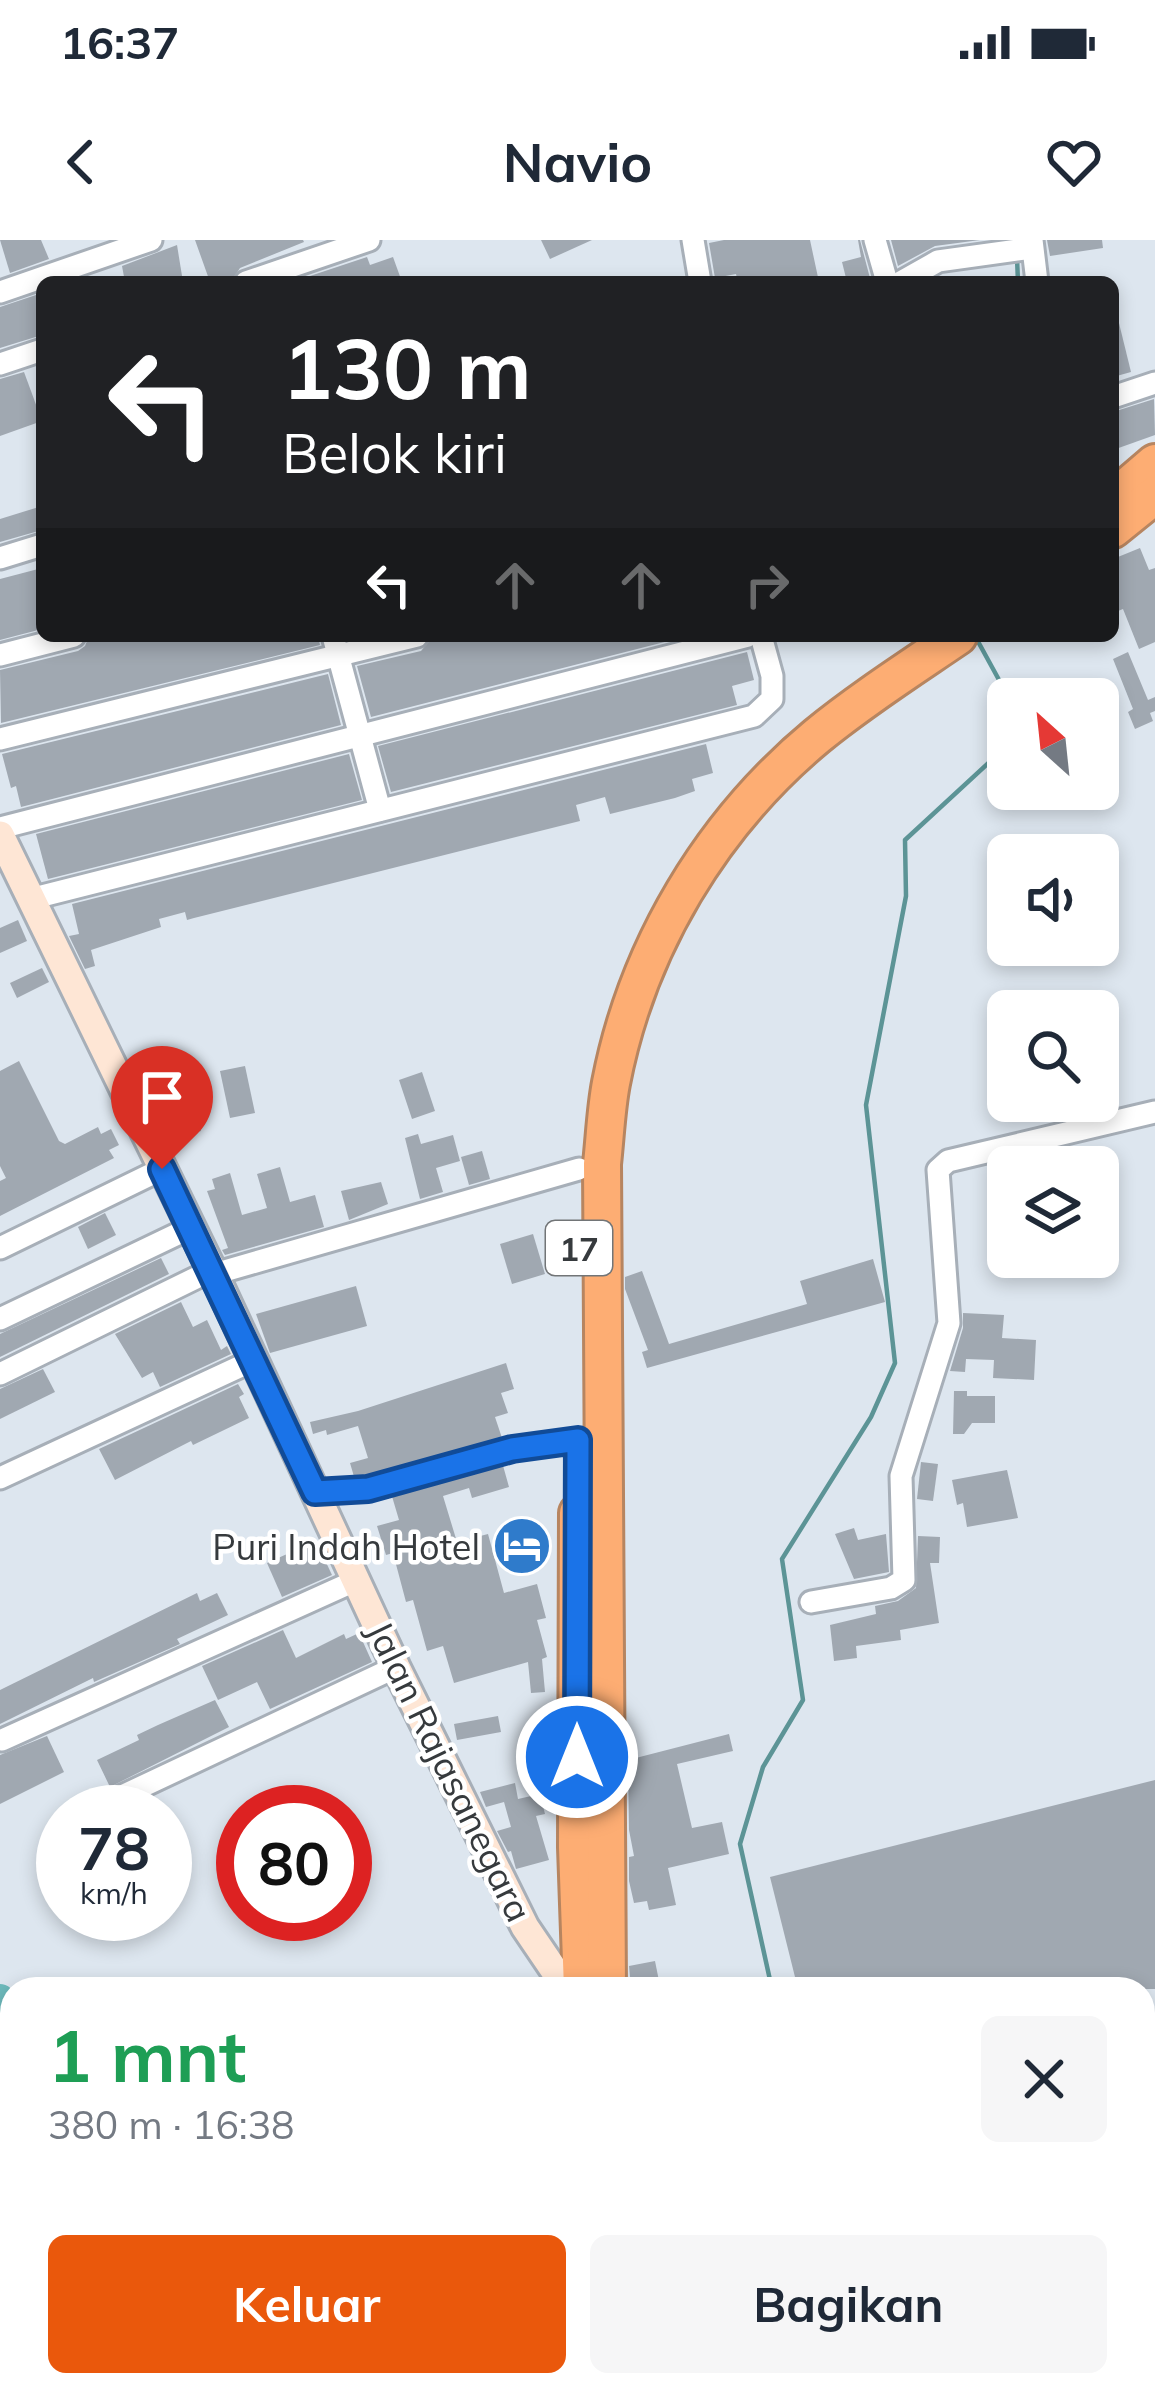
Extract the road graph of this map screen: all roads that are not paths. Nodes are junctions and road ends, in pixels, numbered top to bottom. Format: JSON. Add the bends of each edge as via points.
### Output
{"nodes":[{"id":1,"x":369,"y":240,"type":"edge"},
{"id":2,"x":692,"y":240,"type":"edge"},
{"id":3,"x":875,"y":240,"type":"edge"},
{"id":4,"x":142,"y":241,"type":"edge"},
{"id":5,"x":1030,"y":245,"type":"edge"},
{"id":6,"x":45,"y":276,"type":"edge"},
{"id":7,"x":264,"y":276,"type":"edge"},
{"id":8,"x":699,"y":276,"type":"edge"},
{"id":9,"x":885,"y":276,"type":"edge"},
{"id":10,"x":912,"y":276,"type":"edge"},
{"id":11,"x":1036,"y":276,"type":"edge"},
{"id":12,"x":36,"y":279,"type":"edge"},
{"id":13,"x":0,"y":292,"type":"edge"},
{"id":14,"x":36,"y":352,"type":"edge"},
{"id":15,"x":0,"y":364,"type":"edge"},
{"id":16,"x":1155,"y":383,"type":"edge"},
{"id":17,"x":1119,"y":395,"type":"edge"},
{"id":18,"x":1155,"y":463,"type":"edge"},
{"id":19,"x":1119,"y":494,"type":"edge"},
{"id":20,"x":1155,"y":495,"type":"edge"},
{"id":21,"x":1119,"y":524,"type":"edge"},
{"id":22,"x":36,"y":547,"type":"edge"},
{"id":23,"x":0,"y":558,"type":"edge"},
{"id":24,"x":51,"y":642,"type":"edge"},
{"id":25,"x":368,"y":642,"type":"edge"},
{"id":26,"x":724,"y":642,"type":"edge"},
{"id":27,"x":762,"y":642,"type":"edge"},
{"id":28,"x":937,"y":642,"type":"edge"},
{"id":29,"x":937,"y":642,"type":"edge"},
{"id":30,"x":336,"y":646,"type":"edge"},
{"id":31,"x":0,"y":655,"type":"edge"},
{"id":32,"x":358,"y":735,"type":"junction"},
{"id":33,"x":0,"y":739,"type":"edge"},
{"id":34,"x":380,"y":809,"type":"junction"},
{"id":35,"x":0,"y":831,"type":"edge"},
{"id":36,"x":30,"y":899,"type":"junction"},
{"id":37,"x":1155,"y":1112,"type":"edge"},
{"id":38,"x":579,"y":1168,"type":"junction"},
{"id":39,"x":162,"y":1169,"type":"junction"},
{"id":40,"x":190,"y":1228,"type":"junction"},
{"id":41,"x":0,"y":1248,"type":"edge"},
{"id":42,"x":213,"y":1272,"type":"junction"},
{"id":43,"x":0,"y":1319,"type":"edge"},
{"id":44,"x":254,"y":1360,"type":"junction"},
{"id":45,"x":0,"y":1374,"type":"edge"},
{"id":46,"x":578,"y":1440,"type":"junction"},
{"id":47,"x":0,"y":1478,"type":"edge"},
{"id":48,"x":315,"y":1492,"type":"junction"},
{"id":49,"x":357,"y":1580,"type":"junction"},
{"id":50,"x":811,"y":1602,"type":"dead end"},
{"id":51,"x":396,"y":1667,"type":"junction"},
{"id":52,"x":2,"y":1740,"type":"edge"},
{"id":53,"x":145,"y":1785,"type":"edge"},
{"id":54,"x":559,"y":1977,"type":"edge"},
{"id":55,"x":582,"y":1977,"type":"edge"},
{"id":56,"x":608,"y":1977,"type":"edge"}],
"edges":[{"from":1,"to":7,"type":"street"},
{"from":2,"to":8,"type":"street"},
{"from":3,"to":9,"type":"street"},
{"from":4,"to":6,"type":"street"},
{"from":5,"to":10,"type":"street","via":[[938,261]]},
{"from":5,"to":11,"type":"street"},
{"from":12,"to":13,"type":"street"},
{"from":14,"to":15,"type":"street"},
{"from":16,"to":17,"type":"street"},
{"from":18,"to":19,"type":"highway"},
{"from":20,"to":21,"type":"highway"},
{"from":22,"to":23,"type":"street"},
{"from":24,"to":31,"type":"street"},
{"from":25,"to":30,"type":"street"},
{"from":26,"to":32,"type":"street"},
{"from":27,"to":34,"type":"street","via":[[772,699],[754,716]]},
{"from":28,"to":38,"type":"highway","number":"17","via":[[766,751],[699,828],[630,945],[604,1012]]},
{"from":29,"to":56,"type":"highway","number":"17","via":[[818,735],[748,802],[676,903],[648,961],[610,1084],[602,1164]]},
{"from":30,"to":32,"type":"street"},
{"from":30,"to":33,"type":"street"},
{"from":32,"to":34,"type":"street"},
{"from":32,"to":35,"type":"street"},
{"from":34,"to":36,"type":"street"},
{"from":35,"to":36,"type":"street","name":"Jalan Rajasanegara"},
{"from":36,"to":39,"type":"street","name":"Jalan Rajasanegara"},
{"from":37,"to":50,"type":"street","via":[[938,1170],[950,1323],[901,1476],[904,1580]]},
{"from":38,"to":42,"type":"street"},
{"from":38,"to":46,"type":"highway","number":"17"},
{"from":39,"to":40,"type":"street","name":"Jalan Rajasanegara"},
{"from":39,"to":41,"type":"street"},
{"from":40,"to":42,"type":"street","name":"Jalan Rajasanegara"},
{"from":40,"to":43,"type":"street"},
{"from":42,"to":44,"type":"street","name":"Jalan Rajasanegara"},
{"from":42,"to":45,"type":"street"},
{"from":44,"to":47,"type":"street"},
{"from":44,"to":48,"type":"street","name":"Jalan Rajasanegara"},
{"from":46,"to":48,"type":"lane","via":[[512,1449],[368,1489]]},
{"from":46,"to":55,"type":"highway","number":"17"},
{"from":48,"to":49,"type":"street","name":"Jalan Rajasanegara"},
{"from":49,"to":51,"type":"street","name":"Jalan Rajasanegara"},
{"from":49,"to":52,"type":"street"},
{"from":51,"to":53,"type":"street"},
{"from":51,"to":54,"type":"street","name":"Jalan Rajasanegara","via":[[525,1927]]}]}
